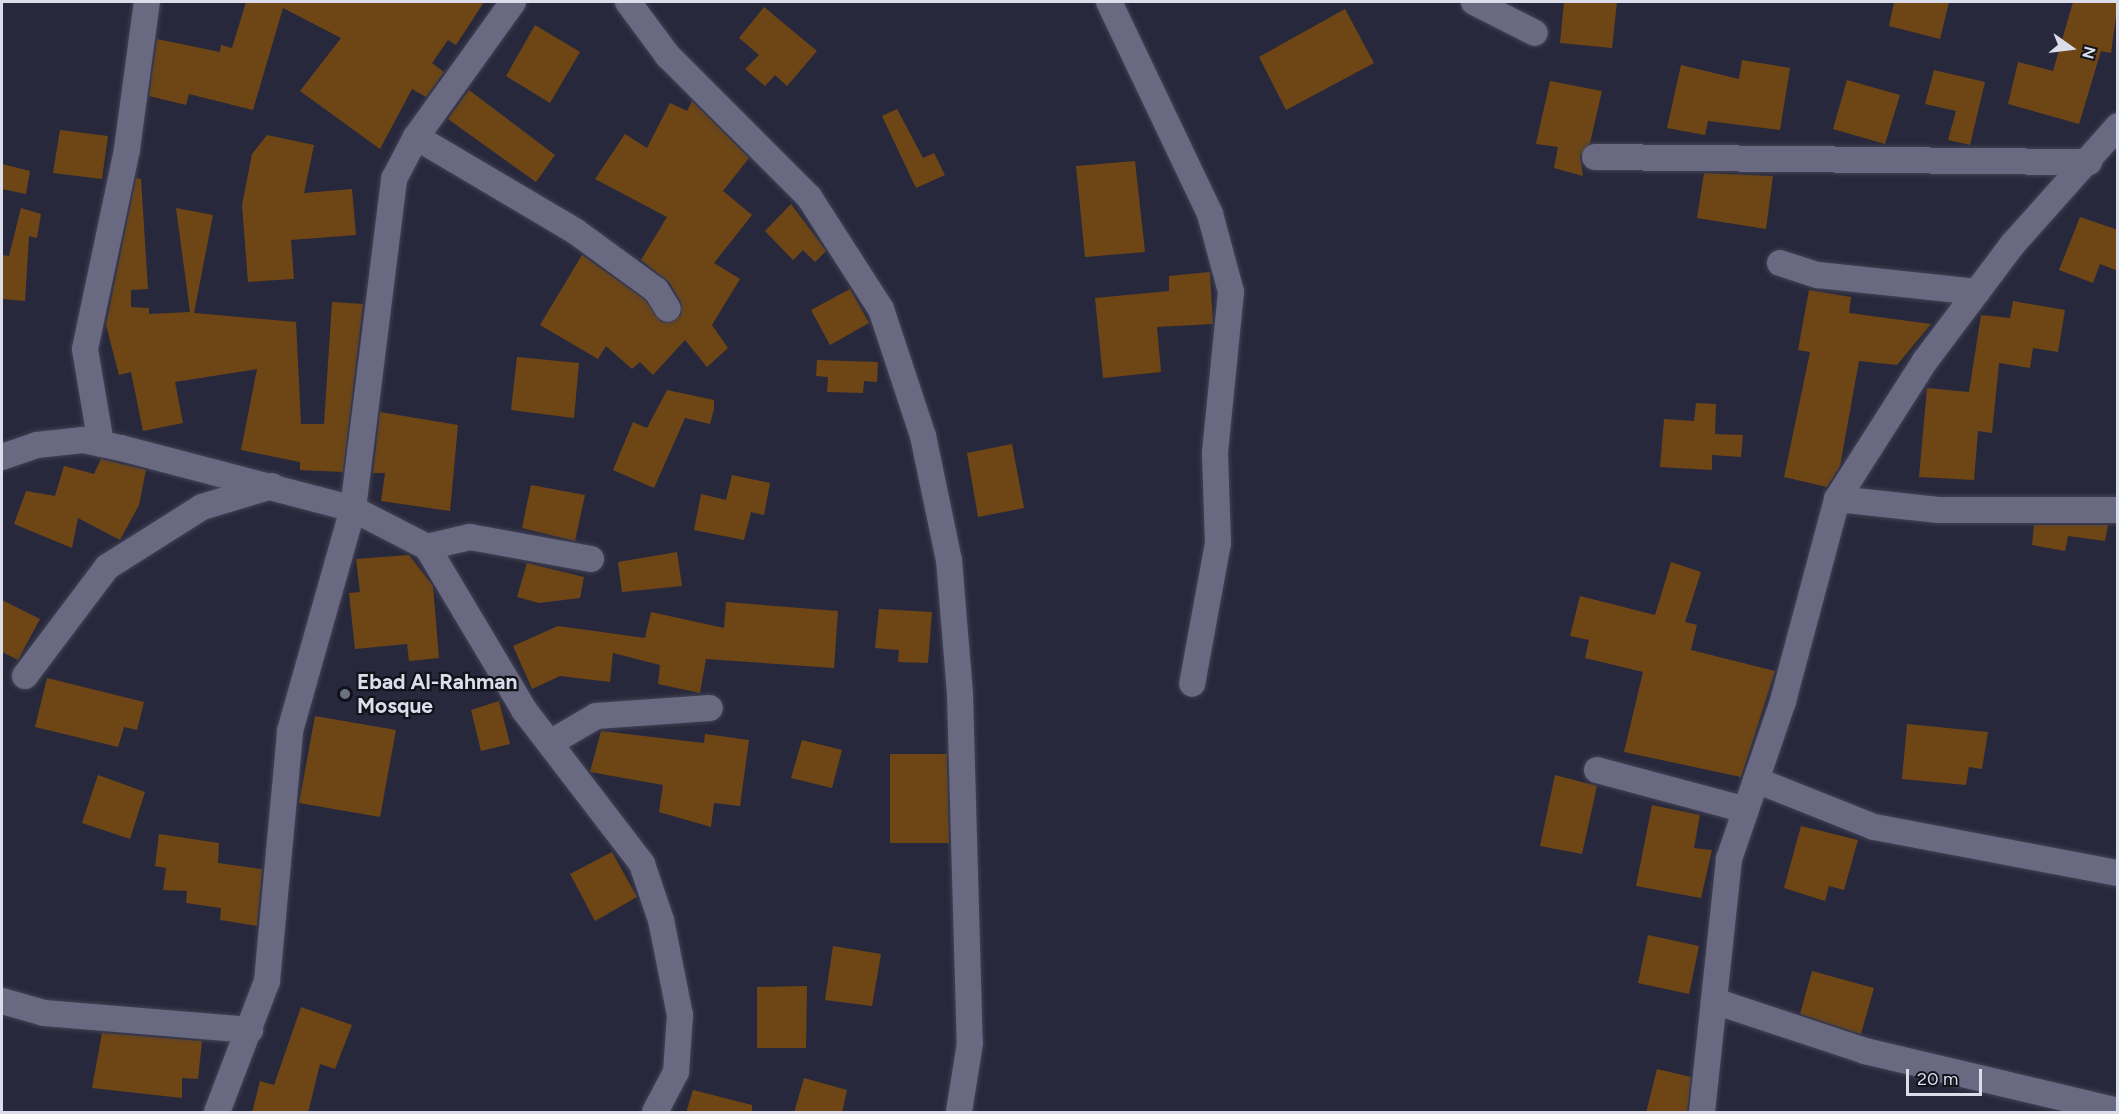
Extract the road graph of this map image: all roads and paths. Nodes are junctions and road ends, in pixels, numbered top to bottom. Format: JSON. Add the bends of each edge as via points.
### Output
{"nodes":[{"id":1,"x":147,"y":2,"type":"edge"},
{"id":2,"x":513,"y":2,"type":"edge"},
{"id":3,"x":628,"y":2,"type":"edge"},
{"id":4,"x":1109,"y":2,"type":"edge"},
{"id":5,"x":1474,"y":2,"type":"edge"},
{"id":6,"x":1535,"y":33,"type":"dead end"},
{"id":7,"x":2118,"y":126,"type":"edge"},
{"id":8,"x":416,"y":137,"type":"junction"},
{"id":9,"x":1595,"y":156,"type":"dead end"},
{"id":10,"x":2089,"y":162,"type":"junction"},
{"id":11,"x":1780,"y":263,"type":"dead end"},
{"id":12,"x":1977,"y":292,"type":"junction"},
{"id":13,"x":668,"y":309,"type":"dead end"},
{"id":14,"x":101,"y":444,"type":"junction"},
{"id":15,"x":2,"y":457,"type":"edge"},
{"id":16,"x":272,"y":486,"type":"junction"},
{"id":17,"x":1837,"y":498,"type":"junction"},
{"id":18,"x":353,"y":509,"type":"junction"},
{"id":19,"x":2118,"y":510,"type":"edge"},
{"id":20,"x":427,"y":547,"type":"junction"},
{"id":21,"x":591,"y":559,"type":"dead end"},
{"id":22,"x":25,"y":676,"type":"dead end"},
{"id":23,"x":1192,"y":684,"type":"dead end"},
{"id":24,"x":710,"y":708,"type":"dead end"},
{"id":25,"x":550,"y":743,"type":"junction"},
{"id":26,"x":1597,"y":770,"type":"dead end"},
{"id":27,"x":1756,"y":780,"type":"junction"},
{"id":28,"x":1746,"y":810,"type":"junction"},
{"id":29,"x":2118,"y":873,"type":"edge"},
{"id":30,"x":2,"y":1001,"type":"edge"},
{"id":31,"x":1714,"y":1001,"type":"junction"},
{"id":32,"x":250,"y":1030,"type":"junction"},
{"id":33,"x":2118,"y":1111,"type":"edge"},
{"id":34,"x":217,"y":1113,"type":"edge"},
{"id":35,"x":655,"y":1113,"type":"edge"},
{"id":36,"x":959,"y":1113,"type":"edge"},
{"id":37,"x":1702,"y":1113,"type":"edge"}],
"edges":[{"from":1,"to":14,"type":"street","via":[[127,149],[85,350]]},
{"from":2,"to":8,"type":"street"},
{"from":3,"to":36,"type":"street","via":[[668,56],[809,197],[881,309],[923,436],[949,560],[960,695],[970,1043]]},
{"from":4,"to":23,"type":"street","via":[[1210,214],[1230,292],[1215,453],[1218,543]]},
{"from":5,"to":6,"type":"street"},
{"from":7,"to":10,"type":"street"},
{"from":8,"to":13,"type":"street","via":[[575,231],[656,290]]},
{"from":8,"to":18,"type":"street","via":[[394,179]]},
{"from":9,"to":10,"type":"street"},
{"from":10,"to":12,"type":"street"},
{"from":11,"to":12,"type":"street","via":[[1818,275]]},
{"from":12,"to":17,"type":"street","via":[[1925,360]]},
{"from":14,"to":15,"type":"street","via":[[37,445]]},
{"from":14,"to":16,"type":"street"},
{"from":16,"to":18,"type":"street"},
{"from":16,"to":22,"type":"street","via":[[202,507],[107,567]]},
{"from":17,"to":19,"type":"street","via":[[1938,510]]},
{"from":17,"to":27,"type":"street"},
{"from":18,"to":20,"type":"street"},
{"from":18,"to":32,"type":"street","via":[[290,731],[267,981]]},
{"from":20,"to":21,"type":"street","via":[[470,537]]},
{"from":20,"to":25,"type":"street"},
{"from":24,"to":25,"type":"street","via":[[596,716]]},
{"from":25,"to":35,"type":"street","via":[[642,864],[661,920],[680,1016],[676,1072]]},
{"from":26,"to":28,"type":"street"},
{"from":27,"to":28,"type":"street"},
{"from":27,"to":29,"type":"street","via":[[1874,827]]},
{"from":28,"to":31,"type":"street","via":[[1729,859]]},
{"from":30,"to":32,"type":"street","via":[[44,1013]]},
{"from":31,"to":33,"type":"street","via":[[1865,1051]]},
{"from":31,"to":37,"type":"street"},
{"from":32,"to":34,"type":"street"}]}
